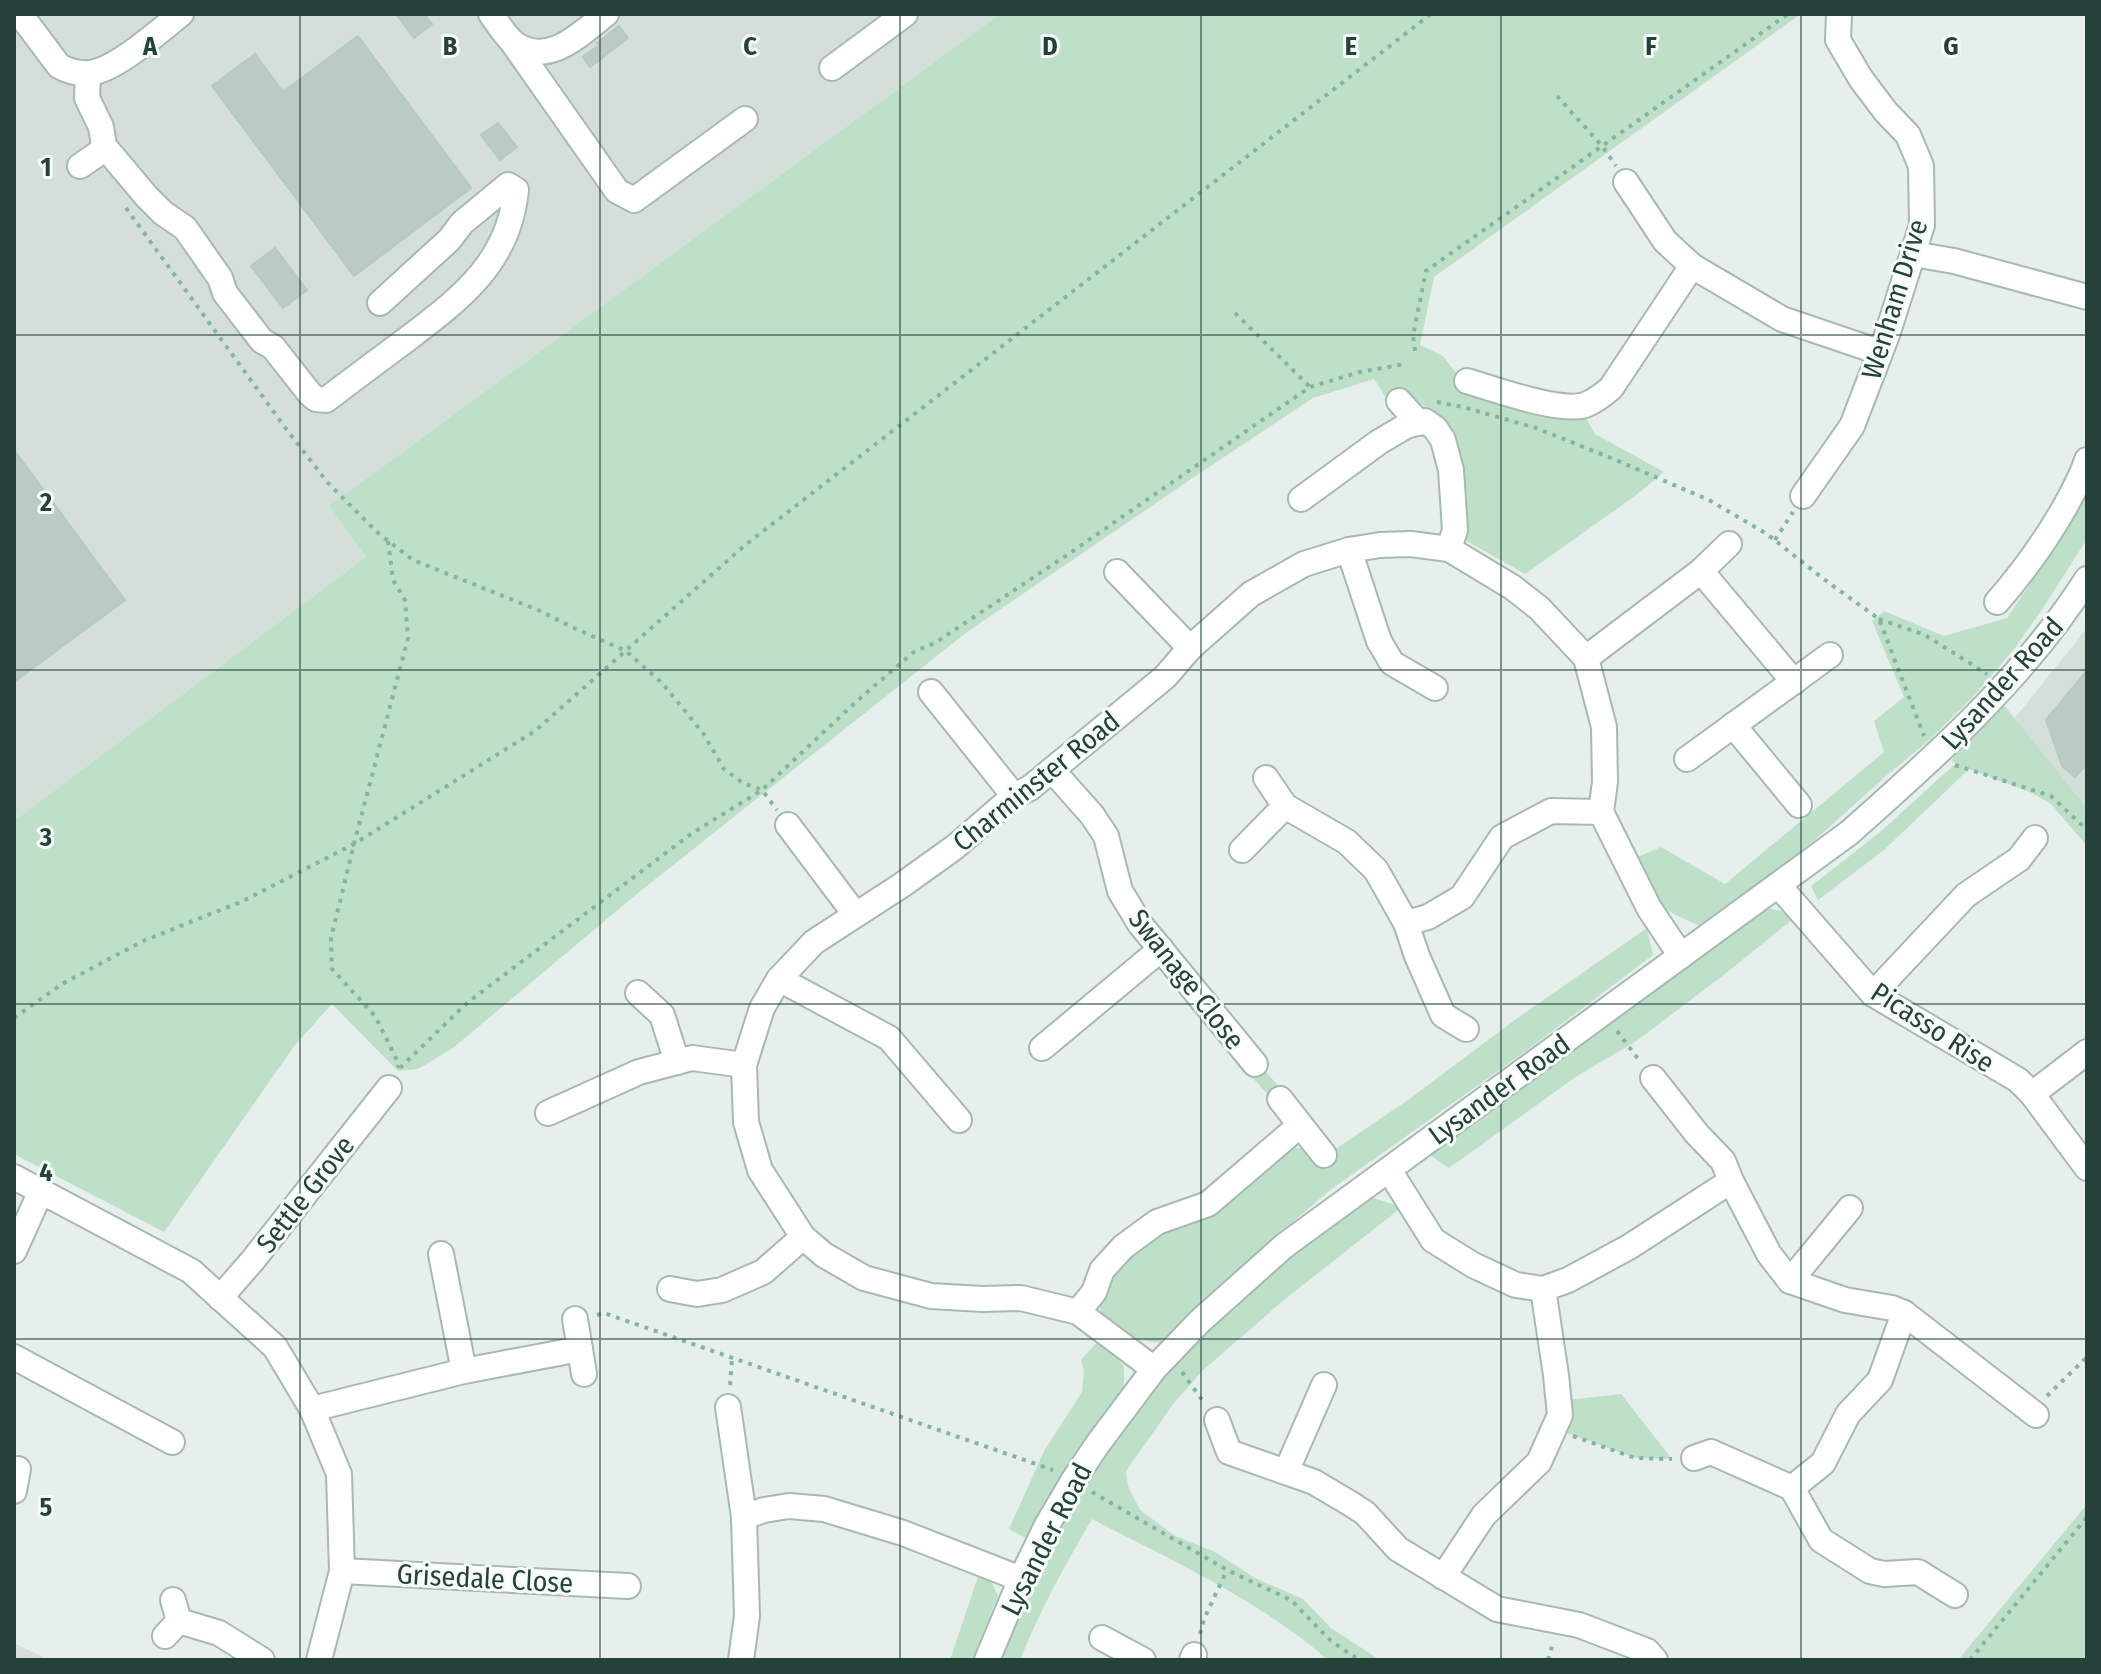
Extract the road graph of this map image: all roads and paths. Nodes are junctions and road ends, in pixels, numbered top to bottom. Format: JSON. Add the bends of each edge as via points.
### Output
{"nodes":[{"id":1,"x":20,"y":14,"type":"edge"},
{"id":2,"x":181,"y":14,"type":"edge"},
{"id":3,"x":491,"y":14,"type":"edge"},
{"id":4,"x":606,"y":14,"type":"edge"},
{"id":5,"x":905,"y":14,"type":"edge"},
{"id":6,"x":1431,"y":14,"type":"edge"},
{"id":7,"x":1788,"y":14,"type":"edge"},
{"id":8,"x":1839,"y":14,"type":"edge"},
{"id":9,"x":513,"y":43,"type":"junction"},
{"id":10,"x":832,"y":68,"type":"dead end"},
{"id":11,"x":88,"y":74,"type":"junction"},
{"id":12,"x":1557,"y":96,"type":"dead end"},
{"id":13,"x":745,"y":119,"type":"dead end"},
{"id":14,"x":104,"y":146,"type":"junction"},
{"id":15,"x":1602,"y":146,"type":"junction"},
{"id":16,"x":80,"y":166,"type":"dead end"},
{"id":17,"x":1626,"y":182,"type":"dead end"},
{"id":18,"x":122,"y":199,"type":"dead end"},
{"id":19,"x":1913,"y":254,"type":"junction"},
{"id":20,"x":1692,"y":266,"type":"junction"},
{"id":21,"x":2087,"y":297,"type":"edge"},
{"id":22,"x":380,"y":303,"type":"dead end"},
{"id":23,"x":1235,"y":313,"type":"dead end"},
{"id":24,"x":1415,"y":351,"type":"dead end"},
{"id":25,"x":1879,"y":352,"type":"junction"},
{"id":26,"x":1405,"y":364,"type":"dead end"},
{"id":27,"x":1467,"y":381,"type":"dead end"},
{"id":28,"x":1310,"y":387,"type":"junction"},
{"id":29,"x":1399,"y":401,"type":"dead end"},
{"id":30,"x":1443,"y":403,"type":"dead end"},
{"id":31,"x":1419,"y":423,"type":"junction"},
{"id":32,"x":2087,"y":460,"type":"edge"},
{"id":33,"x":1803,"y":496,"type":"joint"},
{"id":34,"x":1301,"y":499,"type":"dead end"},
{"id":35,"x":1775,"y":540,"type":"junction"},
{"id":36,"x":388,"y":541,"type":"junction"},
{"id":37,"x":1729,"y":544,"type":"dead end"},
{"id":38,"x":1449,"y":549,"type":"junction"},
{"id":39,"x":1349,"y":550,"type":"junction"},
{"id":40,"x":1701,"y":571,"type":"junction"},
{"id":41,"x":1117,"y":572,"type":"dead end"},
{"id":42,"x":2087,"y":579,"type":"edge"},
{"id":43,"x":1997,"y":602,"type":"dead end"},
{"id":44,"x":1879,"y":619,"type":"junction"},
{"id":45,"x":1190,"y":648,"type":"junction"},
{"id":46,"x":626,"y":651,"type":"junction"},
{"id":47,"x":1830,"y":655,"type":"dead end"},
{"id":48,"x":1586,"y":658,"type":"junction"},
{"id":49,"x":1794,"y":682,"type":"junction"},
{"id":50,"x":1435,"y":688,"type":"dead end"},
{"id":51,"x":2005,"y":688,"type":"junction"},
{"id":52,"x":931,"y":692,"type":"dead end"},
{"id":53,"x":1733,"y":725,"type":"junction"},
{"id":54,"x":1935,"y":756,"type":"junction"},
{"id":55,"x":1687,"y":759,"type":"dead end"},
{"id":56,"x":1052,"y":770,"type":"junction"},
{"id":57,"x":1266,"y":778,"type":"dead end"},
{"id":58,"x":762,"y":790,"type":"junction"},
{"id":59,"x":1014,"y":796,"type":"junction"},
{"id":60,"x":1799,"y":805,"type":"dead end"},
{"id":61,"x":1285,"y":806,"type":"junction"},
{"id":62,"x":1601,"y":812,"type":"junction"},
{"id":63,"x":788,"y":825,"type":"dead end"},
{"id":64,"x":2087,"y":830,"type":"edge"},
{"id":65,"x":2035,"y":838,"type":"dead end"},
{"id":66,"x":354,"y":844,"type":"junction"},
{"id":67,"x":1242,"y":850,"type":"dead end"},
{"id":68,"x":1778,"y":885,"type":"junction"},
{"id":69,"x":855,"y":914,"type":"junction"},
{"id":70,"x":1406,"y":923,"type":"junction"},
{"id":71,"x":1161,"y":949,"type":"junction"},
{"id":72,"x":1681,"y":956,"type":"junction"},
{"id":73,"x":779,"y":979,"type":"junction"},
{"id":74,"x":638,"y":993,"type":"dead end"},
{"id":75,"x":1873,"y":994,"type":"junction"},
{"id":76,"x":14,"y":1018,"type":"edge"},
{"id":77,"x":1466,"y":1029,"type":"dead end"},
{"id":78,"x":1617,"y":1031,"type":"dead end"},
{"id":79,"x":1042,"y":1048,"type":"dead end"},
{"id":80,"x":2087,"y":1052,"type":"edge"},
{"id":81,"x":677,"y":1062,"type":"junction"},
{"id":82,"x":1255,"y":1064,"type":"dead end"},
{"id":83,"x":744,"y":1065,"type":"junction"},
{"id":84,"x":1653,"y":1078,"type":"joint"},
{"id":85,"x":393,"y":1080,"type":"junction"},
{"id":86,"x":2032,"y":1094,"type":"junction"},
{"id":87,"x":1280,"y":1099,"type":"dead end"},
{"id":88,"x":548,"y":1113,"type":"dead end"},
{"id":89,"x":959,"y":1120,"type":"dead end"},
{"id":90,"x":1299,"y":1126,"type":"junction"},
{"id":91,"x":1324,"y":1155,"type":"dead end"},
{"id":92,"x":2087,"y":1168,"type":"edge"},
{"id":93,"x":1389,"y":1170,"type":"junction"},
{"id":94,"x":14,"y":1177,"type":"edge"},
{"id":95,"x":1731,"y":1181,"type":"junction"},
{"id":96,"x":41,"y":1191,"type":"junction"},
{"id":97,"x":1850,"y":1208,"type":"dead end"},
{"id":98,"x":803,"y":1237,"type":"junction"},
{"id":99,"x":14,"y":1251,"type":"edge"},
{"id":100,"x":441,"y":1254,"type":"dead end"},
{"id":101,"x":1790,"y":1281,"type":"junction"},
{"id":102,"x":670,"y":1289,"type":"dead end"},
{"id":103,"x":1543,"y":1289,"type":"junction"},
{"id":104,"x":220,"y":1298,"type":"junction"},
{"id":105,"x":1078,"y":1312,"type":"junction"},
{"id":106,"x":604,"y":1313,"type":"dead end"},
{"id":107,"x":1904,"y":1313,"type":"junction"},
{"id":108,"x":575,"y":1319,"type":"dead end"},
{"id":109,"x":580,"y":1349,"type":"junction"},
{"id":110,"x":14,"y":1357,"type":"edge"},
{"id":111,"x":733,"y":1357,"type":"junction"},
{"id":112,"x":2087,"y":1357,"type":"edge"},
{"id":113,"x":1160,"y":1363,"type":"junction"},
{"id":114,"x":464,"y":1371,"type":"junction"},
{"id":115,"x":584,"y":1374,"type":"dead end"},
{"id":116,"x":1324,"y":1385,"type":"dead end"},
{"id":117,"x":728,"y":1407,"type":"joint"},
{"id":118,"x":312,"y":1409,"type":"junction"},
{"id":119,"x":2033,"y":1413,"type":"joint"},
{"id":120,"x":1217,"y":1420,"type":"joint"},
{"id":121,"x":1554,"y":1428,"type":"junction"},
{"id":122,"x":172,"y":1442,"type":"dead end"},
{"id":123,"x":1694,"y":1458,"type":"joint"},
{"id":124,"x":1286,"y":1472,"type":"junction"},
{"id":125,"x":1073,"y":1481,"type":"junction"},
{"id":126,"x":1792,"y":1488,"type":"junction"},
{"id":127,"x":744,"y":1517,"type":"junction"},
{"id":128,"x":2087,"y":1517,"type":"edge"},
{"id":129,"x":1227,"y":1570,"type":"junction"},
{"id":130,"x":342,"y":1571,"type":"junction"},
{"id":131,"x":1438,"y":1573,"type":"junction"},
{"id":132,"x":1021,"y":1579,"type":"junction"},
{"id":133,"x":628,"y":1586,"type":"dead end"},
{"id":134,"x":1955,"y":1595,"type":"dead end"},
{"id":135,"x":172,"y":1619,"type":"dead end"},
{"id":136,"x":1102,"y":1638,"type":"dead end"},
{"id":137,"x":1193,"y":1658,"type":"edge"},
{"id":138,"x":262,"y":1660,"type":"edge"},
{"id":139,"x":319,"y":1660,"type":"edge"},
{"id":140,"x":741,"y":1660,"type":"edge"},
{"id":141,"x":987,"y":1660,"type":"edge"},
{"id":142,"x":1143,"y":1660,"type":"edge"},
{"id":143,"x":1359,"y":1660,"type":"edge"},
{"id":144,"x":1655,"y":1660,"type":"edge"},
{"id":145,"x":1970,"y":1660,"type":"edge"}],
"edges":[{"from":1,"to":11,"type":"street","via":[[59,66]]},
{"from":2,"to":11,"type":"street","via":[[115,63]]},
{"from":3,"to":9,"type":"street"},
{"from":4,"to":9,"type":"street","via":[[549,52]]},
{"from":5,"to":10,"type":"street"},
{"from":6,"to":46,"type":"path","via":[[756,536]]},
{"from":7,"to":15,"type":"path"},
{"from":8,"to":19,"type":"street","name":"Wenham Drive","via":[[1838,40],[1861,79],[1908,135],[1921,166],[1922,225]]},
{"from":9,"to":13,"type":"street","via":[[617,191],[634,200]]},
{"from":11,"to":14,"type":"street","via":[[87,98]]},
{"from":12,"to":15,"type":"path"},
{"from":14,"to":16,"type":"street"},
{"from":14,"to":22,"type":"street","via":[[147,197],[185,228],[225,293],[316,399],[326,400],[479,279],[500,247],[516,190],[508,185],[473,213]]},
{"from":15,"to":24,"type":"path","via":[[1426,271],[1413,336]]},
{"from":17,"to":20,"type":"street","via":[[1665,241]]},
{"from":18,"to":36,"type":"path","via":[[327,482]]},
{"from":19,"to":21,"type":"street"},
{"from":19,"to":25,"type":"street","name":"Wenham Drive"},
{"from":20,"to":25,"type":"street","via":[[1782,319]]},
{"from":20,"to":27,"type":"street","via":[[1611,388],[1598,399],[1561,406]]},
{"from":23,"to":28,"type":"path"},
{"from":25,"to":33,"type":"street","name":"Wenham Drive","via":[[1852,426]]},
{"from":26,"to":28,"type":"path"},
{"from":28,"to":58,"type":"path","via":[[1067,555],[915,651]]},
{"from":29,"to":31,"type":"street"},
{"from":30,"to":35,"type":"path","via":[[1536,428],[1611,458],[1709,500]]},
{"from":31,"to":34,"type":"street","via":[[1379,442]]},
{"from":31,"to":38,"type":"street","via":[[1435,428],[1451,470],[1455,530]]},
{"from":32,"to":43,"type":"street","via":[[2050,534]]},
{"from":33,"to":35,"type":"path"},
{"from":35,"to":44,"type":"path"},
{"from":36,"to":46,"type":"path","via":[[413,560]]},
{"from":36,"to":66,"type":"path","via":[[393,580],[405,600],[408,638]]},
{"from":37,"to":40,"type":"street"},
{"from":38,"to":39,"type":"street","name":"Charminster Road","via":[[1411,544]]},
{"from":38,"to":48,"type":"street","name":"Charminster Road","via":[[1539,608]]},
{"from":39,"to":45,"type":"street","name":"Charminster Road","via":[[1304,564],[1251,594]]},
{"from":39,"to":50,"type":"street","via":[[1376,633],[1392,663]]},
{"from":40,"to":48,"type":"street"},
{"from":40,"to":49,"type":"street"},
{"from":41,"to":45,"type":"street"},
{"from":42,"to":51,"type":"street","name":"Lysander Road"},
{"from":44,"to":51,"type":"path","via":[[1925,635]]},
{"from":44,"to":54,"type":"path"},
{"from":45,"to":56,"type":"street","name":"Charminster Road","via":[[1165,677]]},
{"from":46,"to":58,"type":"path","via":[[662,683],[703,733],[724,769]]},
{"from":46,"to":66,"type":"path","via":[[535,731]]},
{"from":47,"to":49,"type":"street"},
{"from":48,"to":62,"type":"street","name":"Charminster Road","via":[[1604,727]]},
{"from":49,"to":53,"type":"street"},
{"from":51,"to":54,"type":"street","name":"Lysander Road"},
{"from":52,"to":59,"type":"street"},
{"from":53,"to":55,"type":"street"},
{"from":53,"to":60,"type":"street"},
{"from":54,"to":64,"type":"path","via":[[2051,796]]},
{"from":54,"to":68,"type":"street","name":"Lysander Road","via":[[1849,833]]},
{"from":56,"to":59,"type":"street","name":"Charminster Road"},
{"from":56,"to":71,"type":"street","name":"Swanage Close","via":[[1106,836],[1120,891]]},
{"from":57,"to":61,"type":"street"},
{"from":58,"to":85,"type":"path","via":[[691,834],[467,1003]]},
{"from":59,"to":69,"type":"street","name":"Charminster Road","via":[[955,847]]},
{"from":61,"to":67,"type":"street"},
{"from":61,"to":70,"type":"street","via":[[1347,842],[1376,870]]},
{"from":62,"to":70,"type":"street","via":[[1551,811],[1502,837],[1462,897]]},
{"from":62,"to":72,"type":"street","via":[[1649,908]]},
{"from":63,"to":69,"type":"street"},
{"from":65,"to":75,"type":"street","via":[[2019,859],[1966,895]]},
{"from":66,"to":76,"type":"path","via":[[243,901],[143,941],[62,984]]},
{"from":66,"to":85,"type":"path","via":[[331,938],[332,969],[375,1016],[399,1064]]},
{"from":68,"to":72,"type":"street","name":"Lysander Road"},
{"from":68,"to":75,"type":"street","name":"Picasso Rise"},
{"from":69,"to":73,"type":"street","name":"Charminster Road","via":[[814,942]]},
{"from":70,"to":77,"type":"street","via":[[1443,1015]]},
{"from":71,"to":79,"type":"street"},
{"from":71,"to":82,"type":"street","name":"Swanage Close"},
{"from":72,"to":93,"type":"street","name":"Lysander Road"},
{"from":73,"to":83,"type":"street","name":"Charminster Road","via":[[762,1008]]},
{"from":73,"to":89,"type":"street","via":[[889,1038]]},
{"from":74,"to":81,"type":"street","via":[[662,1015]]},
{"from":75,"to":86,"type":"street","name":"Picasso Rise","via":[[2018,1080]]},
{"from":78,"to":84,"type":"path"},
{"from":80,"to":86,"type":"street"},
{"from":81,"to":83,"type":"street","via":[[692,1058]]},
{"from":81,"to":88,"type":"street","via":[[639,1072]]},
{"from":83,"to":98,"type":"street","name":"Charminster Road","via":[[746,1122],[760,1170]]},
{"from":84,"to":95,"type":"street","via":[[1723,1161]]},
{"from":85,"to":104,"type":"street","name":"Settle Grove"},
{"from":86,"to":92,"type":"street","name":"Picasso Rise"},
{"from":87,"to":90,"type":"street"},
{"from":90,"to":91,"type":"street"},
{"from":90,"to":105,"type":"street","via":[[1208,1204],[1157,1222],[1123,1247],[1102,1270]]},
{"from":93,"to":103,"type":"street","via":[[1433,1240],[1516,1285]]},
{"from":93,"to":113,"type":"street","name":"Lysander Road","via":[[1284,1246]]},
{"from":94,"to":96,"type":"street"},
{"from":95,"to":101,"type":"street","via":[[1769,1254]]},
{"from":95,"to":103,"type":"street","via":[[1629,1247]]},
{"from":96,"to":99,"type":"street"},
{"from":96,"to":104,"type":"street","via":[[191,1271]]},
{"from":97,"to":101,"type":"street"},
{"from":98,"to":102,"type":"street","via":[[763,1272],[722,1290],[697,1294]]},
{"from":98,"to":105,"type":"street","name":"Charminster Road","via":[[864,1278],[931,1296],[1021,1298]]},
{"from":100,"to":114,"type":"street"},
{"from":101,"to":107,"type":"street"},
{"from":103,"to":121,"type":"street","via":[[1559,1401]]},
{"from":104,"to":118,"type":"street","via":[[275,1347]]},
{"from":105,"to":113,"type":"street","name":"Charminster Road"},
{"from":106,"to":111,"type":"path"},
{"from":107,"to":119,"type":"street"},
{"from":107,"to":126,"type":"street","via":[[1880,1380],[1848,1414],[1823,1463]]},
{"from":108,"to":109,"type":"street"},
{"from":109,"to":114,"type":"street"},
{"from":109,"to":115,"type":"street"},
{"from":110,"to":122,"type":"street"},
{"from":111,"to":117,"type":"path"},
{"from":111,"to":125,"type":"path","via":[[1052,1469]]},
{"from":112,"to":119,"type":"path"},
{"from":113,"to":120,"type":"path","via":[[1184,1373]]},
{"from":113,"to":125,"type":"street","name":"Lysander Road"},
{"from":114,"to":118,"type":"street"},
{"from":116,"to":124,"type":"street"},
{"from":117,"to":127,"type":"street"},
{"from":118,"to":130,"type":"street","via":[[339,1474]]},
{"from":120,"to":124,"type":"street","via":[[1229,1452]]},
{"from":121,"to":123,"type":"path","via":[[1635,1458]]},
{"from":121,"to":131,"type":"street","via":[[1539,1462],[1484,1515]]},
{"from":123,"to":126,"type":"street","via":[[1711,1452]]},
{"from":124,"to":131,"type":"street","via":[[1314,1482],[1365,1513],[1398,1549]]},
{"from":125,"to":129,"type":"path"},
{"from":125,"to":132,"type":"street","name":"Lysander Road"},
{"from":126,"to":134,"type":"street","via":[[1821,1540],[1870,1571],[1918,1572]]},
{"from":127,"to":132,"type":"street","via":[[789,1506],[824,1509]]},
{"from":127,"to":140,"type":"street","via":[[747,1616]]},
{"from":128,"to":145,"type":"path"},
{"from":129,"to":137,"type":"path"},
{"from":129,"to":143,"type":"path","via":[[1291,1600],[1331,1641]]},
{"from":130,"to":133,"type":"street","name":"Grisedale Close"},
{"from":130,"to":139,"type":"street"},
{"from":131,"to":144,"type":"street","via":[[1497,1609],[1579,1625],[1647,1651]]},
{"from":132,"to":141,"type":"street","name":"Lysander Road"},
{"from":135,"to":138,"type":"street","via":[[219,1633]]},
{"from":136,"to":142,"type":"street"}]}
